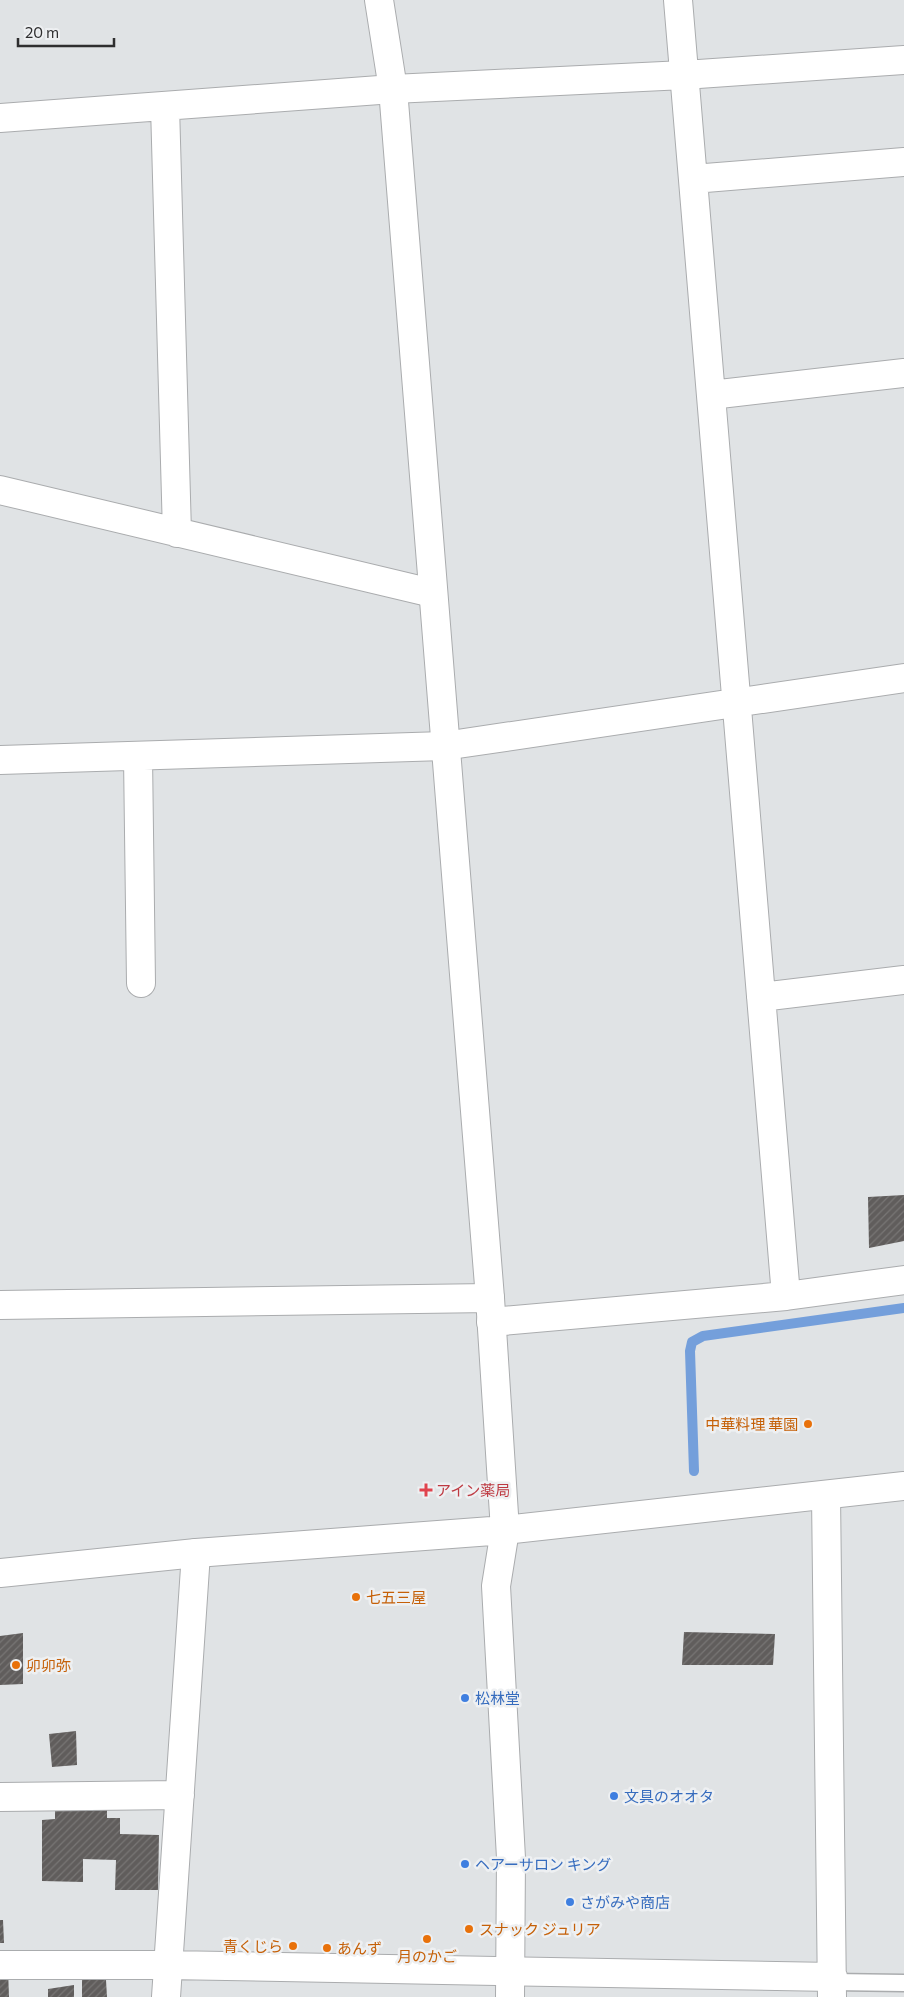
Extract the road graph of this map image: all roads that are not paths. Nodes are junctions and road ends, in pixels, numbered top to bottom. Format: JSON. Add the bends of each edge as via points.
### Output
{"nodes":[{"id":1,"x":380,"y":0,"type":"edge"},
{"id":2,"x":678,"y":0,"type":"edge"},
{"id":3,"x":904,"y":60,"type":"edge"},
{"id":4,"x":684,"y":75,"type":"junction"},
{"id":5,"x":393,"y":88,"type":"junction"},
{"id":6,"x":165,"y":106,"type":"junction"},
{"id":7,"x":0,"y":118,"type":"edge"},
{"id":8,"x":904,"y":162,"type":"edge"},
{"id":9,"x":693,"y":179,"type":"junction"},
{"id":10,"x":904,"y":373,"type":"edge"},
{"id":11,"x":711,"y":395,"type":"junction"},
{"id":12,"x":0,"y":490,"type":"edge"},
{"id":13,"x":178,"y":533,"type":"junction"},
{"id":14,"x":432,"y":593,"type":"junction"},
{"id":15,"x":904,"y":678,"type":"edge"},
{"id":16,"x":736,"y":702,"type":"junction"},
{"id":17,"x":444,"y":746,"type":"junction"},
{"id":18,"x":138,"y":756,"type":"junction"},
{"id":19,"x":0,"y":760,"type":"edge"},
{"id":20,"x":904,"y":980,"type":"edge"},
{"id":21,"x":141,"y":983,"type":"dead end"},
{"id":22,"x":761,"y":997,"type":"junction"},
{"id":23,"x":904,"y":1280,"type":"edge"},
{"id":24,"x":786,"y":1296,"type":"junction"},
{"id":25,"x":0,"y":1305,"type":"edge"},
{"id":26,"x":490,"y":1310,"type":"junction"},
{"id":27,"x":904,"y":1486,"type":"edge"},
{"id":28,"x":826,"y":1495,"type":"junction"},
{"id":29,"x":505,"y":1530,"type":"junction"},
{"id":30,"x":196,"y":1553,"type":"junction"},
{"id":31,"x":0,"y":1573,"type":"edge"},
{"id":32,"x":180,"y":1795,"type":"junction"},
{"id":33,"x":0,"y":1797,"type":"edge"},
{"id":34,"x":0,"y":1965,"type":"edge"},
{"id":35,"x":167,"y":1965,"type":"junction"},
{"id":36,"x":904,"y":1983,"type":"edge"},
{"id":37,"x":510,"y":1984,"type":"edge"},
{"id":38,"x":833,"y":1985,"type":"edge"},
{"id":39,"x":166,"y":1997,"type":"edge"}],
"edges":[{"from":1,"to":5,"type":"street"},
{"from":2,"to":4,"type":"street"},
{"from":3,"to":4,"type":"street"},
{"from":4,"to":5,"type":"street"},
{"from":4,"to":9,"type":"street"},
{"from":5,"to":6,"type":"street"},
{"from":5,"to":14,"type":"street"},
{"from":6,"to":7,"type":"street"},
{"from":6,"to":13,"type":"street"},
{"from":8,"to":9,"type":"street"},
{"from":9,"to":11,"type":"street"},
{"from":10,"to":11,"type":"street"},
{"from":11,"to":16,"type":"street"},
{"from":12,"to":13,"type":"street"},
{"from":13,"to":14,"type":"street"},
{"from":14,"to":17,"type":"street"},
{"from":15,"to":16,"type":"street"},
{"from":16,"to":17,"type":"street"},
{"from":16,"to":22,"type":"street"},
{"from":17,"to":18,"type":"street"},
{"from":17,"to":26,"type":"street"},
{"from":18,"to":19,"type":"street"},
{"from":18,"to":21,"type":"street"},
{"from":20,"to":22,"type":"street"},
{"from":22,"to":24,"type":"street"},
{"from":23,"to":24,"type":"street"},
{"from":24,"to":26,"type":"street"},
{"from":25,"to":26,"type":"street"},
{"from":26,"to":29,"type":"street"},
{"from":27,"to":28,"type":"street"},
{"from":28,"to":29,"type":"street"},
{"from":28,"to":38,"type":"street"},
{"from":29,"to":30,"type":"street"},
{"from":29,"to":37,"type":"street","via":[[496,1586],[511,1858]]},
{"from":30,"to":31,"type":"street"},
{"from":30,"to":32,"type":"street"},
{"from":32,"to":33,"type":"street"},
{"from":32,"to":35,"type":"street"},
{"from":34,"to":35,"type":"street"},
{"from":35,"to":37,"type":"street"},
{"from":35,"to":39,"type":"street"},
{"from":36,"to":38,"type":"lane"},
{"from":37,"to":38,"type":"street"}]}
